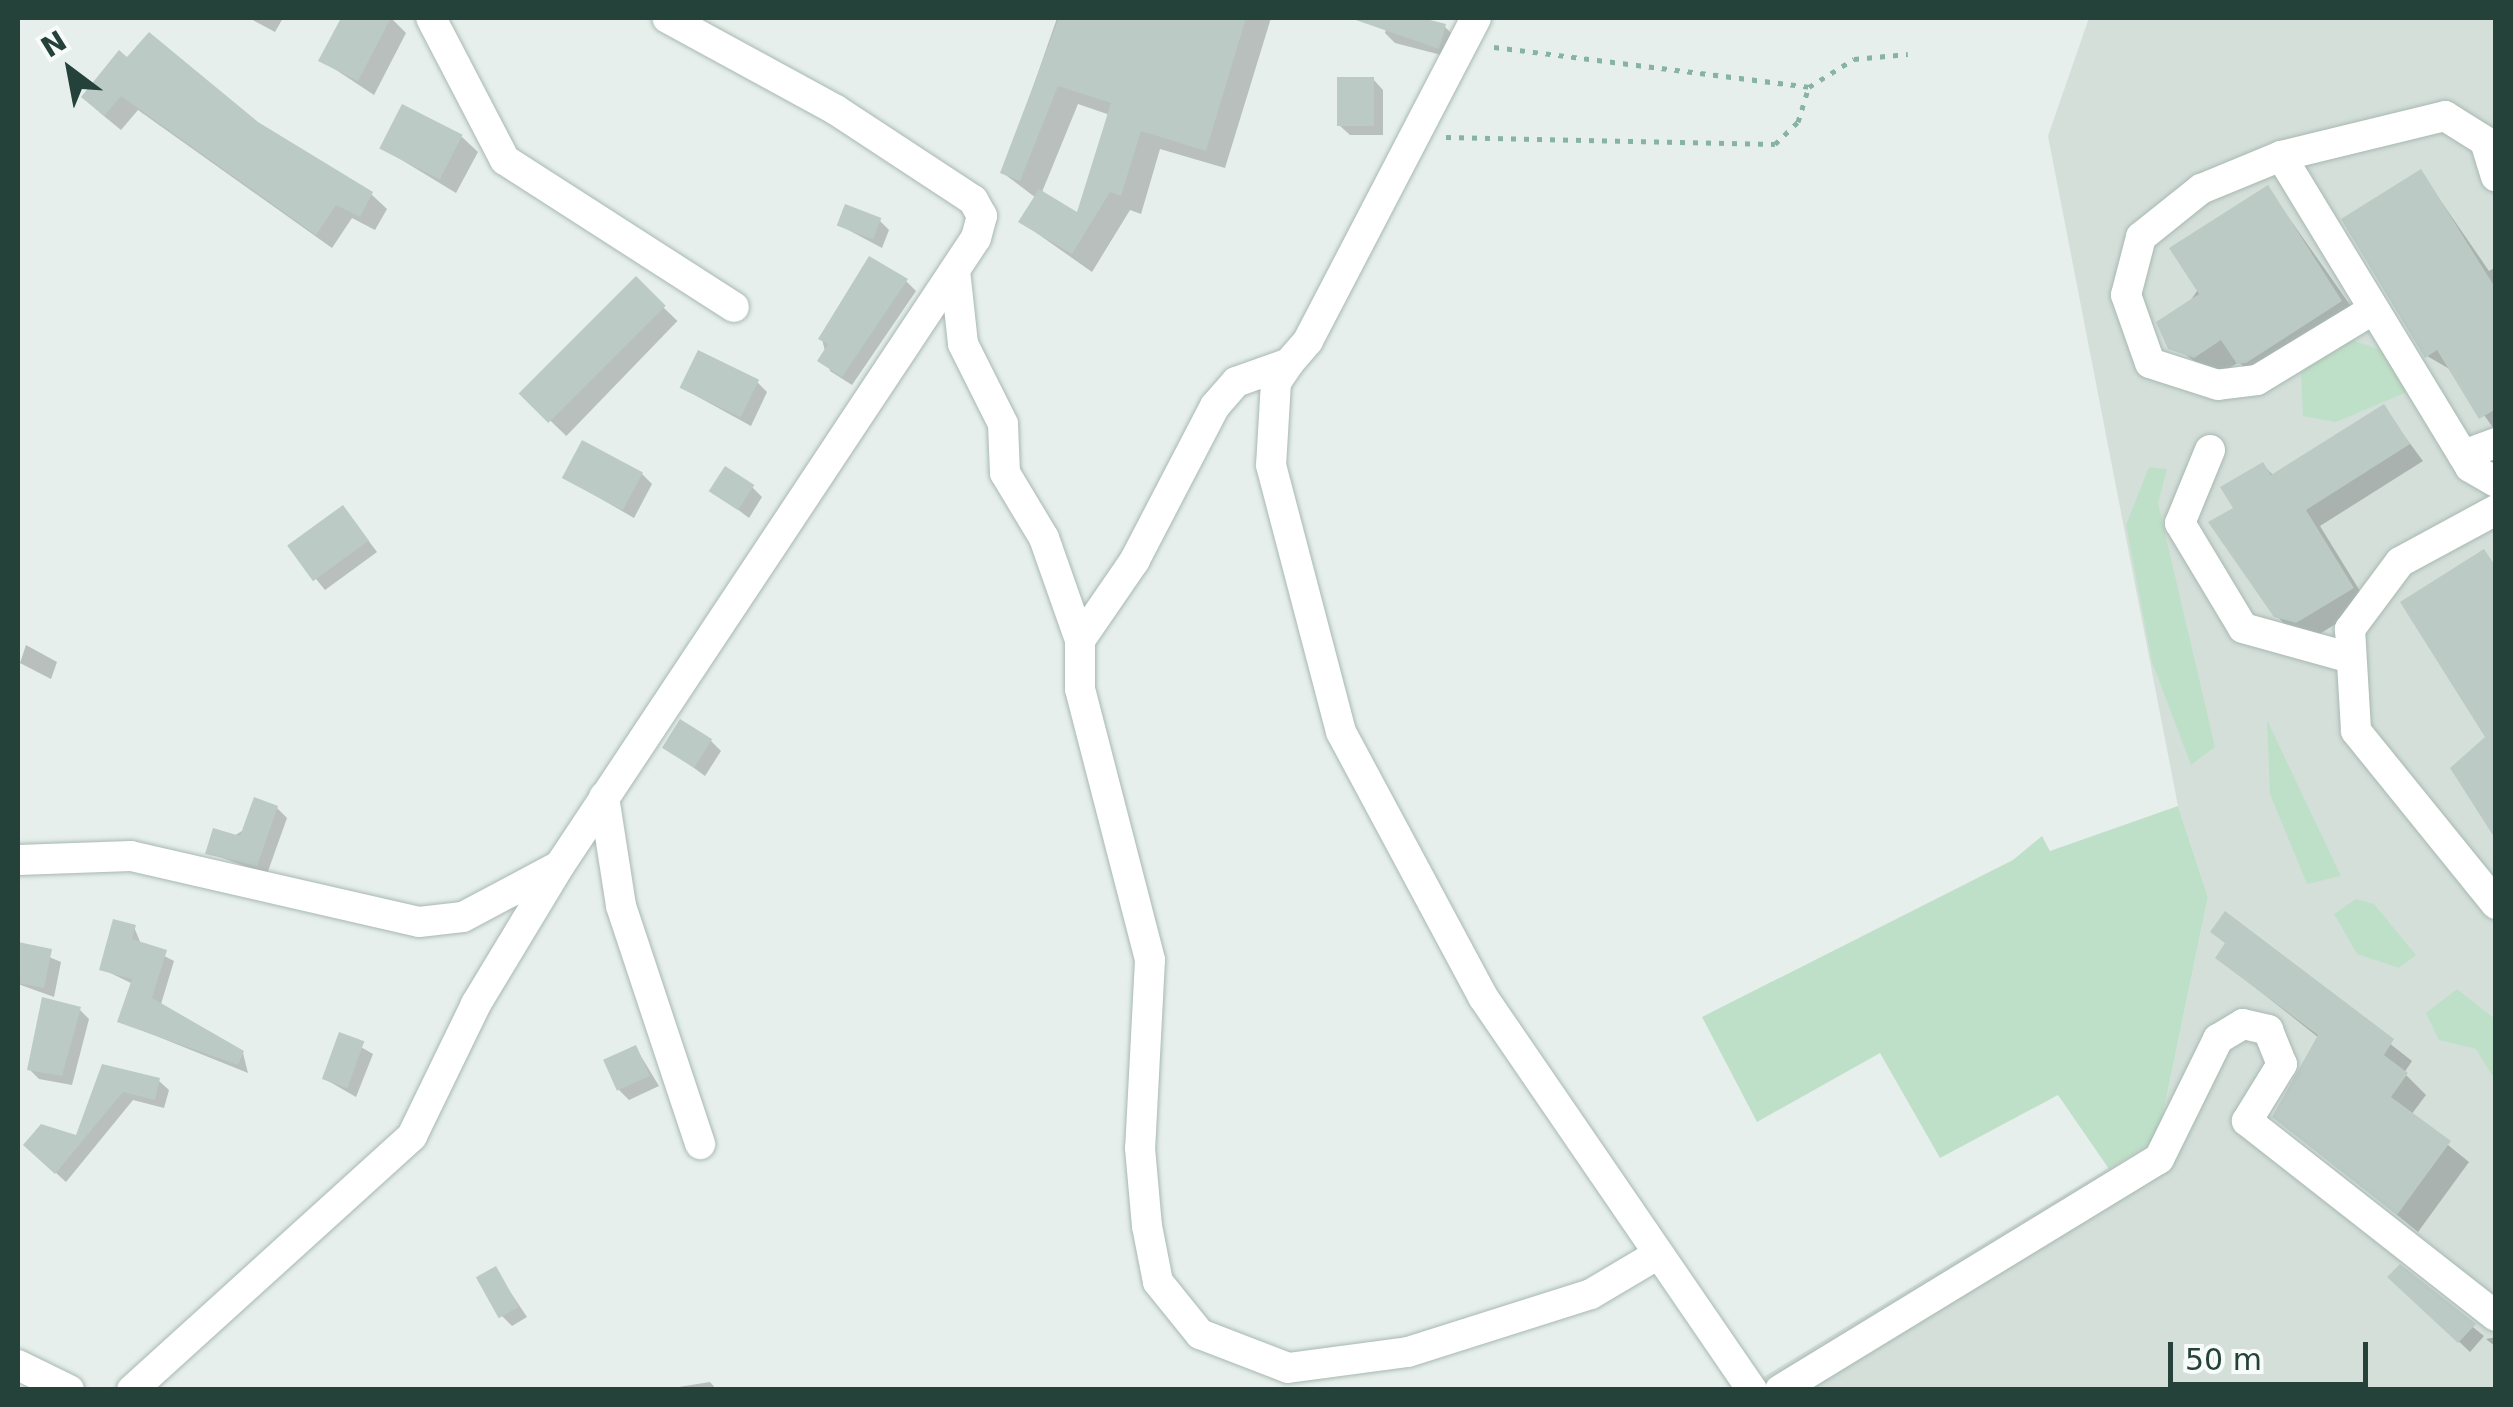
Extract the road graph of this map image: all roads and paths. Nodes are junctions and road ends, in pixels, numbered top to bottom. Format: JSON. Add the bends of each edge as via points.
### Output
{"nodes":[{"id":1,"x":431,"y":18,"type":"edge"},
{"id":2,"x":667,"y":18,"type":"edge"},
{"id":3,"x":1476,"y":18,"type":"edge"},
{"id":4,"x":1458,"y":50,"type":"junction"},
{"id":5,"x":1908,"y":54,"type":"dead end"},
{"id":6,"x":1809,"y":88,"type":"junction"},
{"id":7,"x":1413,"y":136,"type":"junction"},
{"id":8,"x":2281,"y":156,"type":"junction"},
{"id":9,"x":2496,"y":176,"type":"edge"},
{"id":10,"x":955,"y":270,"type":"junction"},
{"id":11,"x":734,"y":307,"type":"dead end"},
{"id":12,"x":2369,"y":312,"type":"junction"},
{"id":13,"x":1289,"y":363,"type":"junction"},
{"id":14,"x":2496,"y":444,"type":"edge"},
{"id":15,"x":2210,"y":450,"type":"dead end"},
{"id":16,"x":2463,"y":455,"type":"junction"},
{"id":17,"x":2496,"y":482,"type":"edge"},
{"id":18,"x":2496,"y":510,"type":"edge"},
{"id":19,"x":1080,"y":640,"type":"junction"},
{"id":20,"x":2352,"y":658,"type":"junction"},
{"id":21,"x":604,"y":797,"type":"junction"},
{"id":22,"x":18,"y":860,"type":"edge"},
{"id":23,"x":560,"y":865,"type":"junction"},
{"id":24,"x":2496,"y":904,"type":"edge"},
{"id":25,"x":700,"y":1144,"type":"dead end"},
{"id":26,"x":1656,"y":1256,"type":"junction"},
{"id":27,"x":2496,"y":1316,"type":"edge"},
{"id":28,"x":18,"y":1365,"type":"edge"},
{"id":29,"x":1288,"y":1379,"type":"edge"},
{"id":30,"x":1750,"y":1388,"type":"edge"},
{"id":31,"x":69,"y":1390,"type":"edge"},
{"id":32,"x":132,"y":1390,"type":"edge"},
{"id":33,"x":1780,"y":1390,"type":"edge"},
{"id":34,"x":2172,"y":1390,"type":"edge"},
{"id":35,"x":2274,"y":1390,"type":"edge"}],
"edges":[{"from":1,"to":11,"type":"street","via":[[505,160]]},
{"from":2,"to":10,"type":"street","via":[[836,110],[973,200],[982,216]]},
{"from":3,"to":4,"type":"street"},
{"from":4,"to":6,"type":"path","via":[[1520,45],[1608,66]]},
{"from":4,"to":7,"type":"street"},
{"from":5,"to":6,"type":"path","via":[[1854,59]]},
{"from":6,"to":7,"type":"path","via":[[1798,122],[1774,144]]},
{"from":7,"to":13,"type":"street"},
{"from":8,"to":9,"type":"street","via":[[2446,116],[2486,141]]},
{"from":8,"to":12,"type":"street"},
{"from":8,"to":12,"type":"street","via":[[2202,189],[2141,238],[2126,295],[2150,363],[2218,386],[2257,380]]},
{"from":10,"to":19,"type":"street","via":[[963,344],[1003,424],[1005,473],[1044,538]]},
{"from":10,"to":21,"type":"street"},
{"from":12,"to":16,"type":"street"},
{"from":13,"to":19,"type":"street","via":[[1236,382],[1214,406],[1135,560]]},
{"from":13,"to":26,"type":"street","via":[[1276,382],[1271,464],[1341,732],[1484,997]]},
{"from":14,"to":16,"type":"street"},
{"from":15,"to":20,"type":"street","via":[[2180,523],[2243,628]]},
{"from":16,"to":17,"type":"street"},
{"from":18,"to":20,"type":"street","via":[[2400,562],[2350,629]]},
{"from":19,"to":29,"type":"street","via":[[1080,688],[1150,960],[1140,1148],[1158,1282],[1200,1334]]},
{"from":20,"to":24,"type":"street","via":[[2356,731]]},
{"from":21,"to":23,"type":"street"},
{"from":21,"to":25,"type":"street","via":[[621,906]]},
{"from":22,"to":23,"type":"street","via":[[131,856],[419,922],[463,917]]},
{"from":23,"to":32,"type":"street","via":[[476,1004],[412,1136]]},
{"from":26,"to":29,"type":"street","via":[[1591,1294],[1408,1352]]},
{"from":26,"to":30,"type":"street"},
{"from":27,"to":33,"type":"street","via":[[2247,1121],[2282,1064],[2268,1030],[2243,1024],[2218,1039],[2159,1159]]},
{"from":28,"to":31,"type":"street"},
{"from":34,"to":35,"type":"path"}]}
